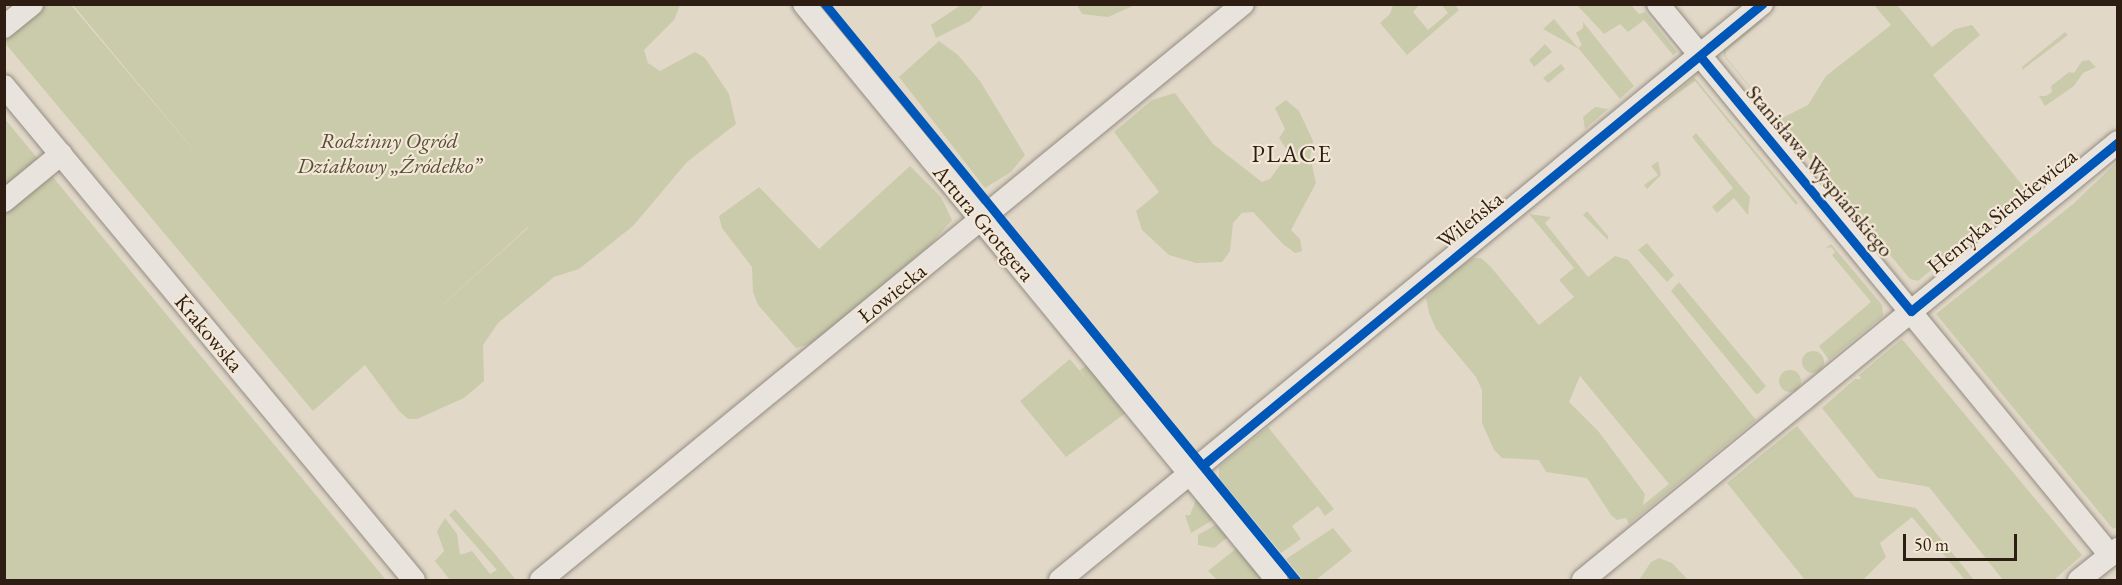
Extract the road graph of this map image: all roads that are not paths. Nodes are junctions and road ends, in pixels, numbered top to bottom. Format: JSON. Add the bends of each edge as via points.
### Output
{"nodes":[{"id":1,"x":32,"y":4,"type":"edge"},
{"id":2,"x":804,"y":4,"type":"edge"},
{"id":3,"x":1243,"y":4,"type":"edge"},
{"id":4,"x":1658,"y":4,"type":"edge"},
{"id":5,"x":1762,"y":4,"type":"edge"},
{"id":6,"x":4,"y":27,"type":"edge"},
{"id":7,"x":1700,"y":56,"type":"junction"},
{"id":8,"x":4,"y":86,"type":"edge"},
{"id":9,"x":2118,"y":142,"type":"edge"},
{"id":10,"x":61,"y":154,"type":"junction"},
{"id":11,"x":4,"y":201,"type":"edge"},
{"id":12,"x":981,"y":220,"type":"junction"},
{"id":13,"x":1911,"y":311,"type":"junction"},
{"id":14,"x":1191,"y":474,"type":"junction"},
{"id":15,"x":2114,"y":552,"type":"edge"},
{"id":16,"x":414,"y":580,"type":"edge"},
{"id":17,"x":541,"y":580,"type":"edge"},
{"id":18,"x":1060,"y":580,"type":"edge"},
{"id":19,"x":1277,"y":580,"type":"edge"},
{"id":20,"x":1583,"y":580,"type":"edge"},
{"id":21,"x":2079,"y":580,"type":"edge"}],
"edges":[{"from":1,"to":6,"type":"street"},
{"from":2,"to":12,"type":"street","name":"Artura Grottgera"},
{"from":3,"to":12,"type":"street","name":"Łowiecka"},
{"from":4,"to":7,"type":"street","name":"Stanisława Wyspiańskiego"},
{"from":5,"to":7,"type":"street","name":"Wileńska"},
{"from":7,"to":13,"type":"street","name":"Stanisława Wyspiańskiego"},
{"from":7,"to":14,"type":"street","name":"Wileńska"},
{"from":8,"to":10,"type":"street","name":"Krakowska"},
{"from":9,"to":13,"type":"street","name":"Henryka Sienkiewicza"},
{"from":10,"to":11,"type":"street"},
{"from":10,"to":16,"type":"street","name":"Krakowska"},
{"from":12,"to":14,"type":"street","name":"Artura Grottgera"},
{"from":12,"to":17,"type":"street","name":"Łowiecka"},
{"from":13,"to":15,"type":"street","name":"Stanisława Wyspiańskiego"},
{"from":13,"to":20,"type":"street","name":"Henryka Sienkiewicza"},
{"from":14,"to":18,"type":"street","name":"Wileńska"},
{"from":14,"to":19,"type":"street","name":"Artura Grottgera"},
{"from":15,"to":21,"type":"street"}]}
